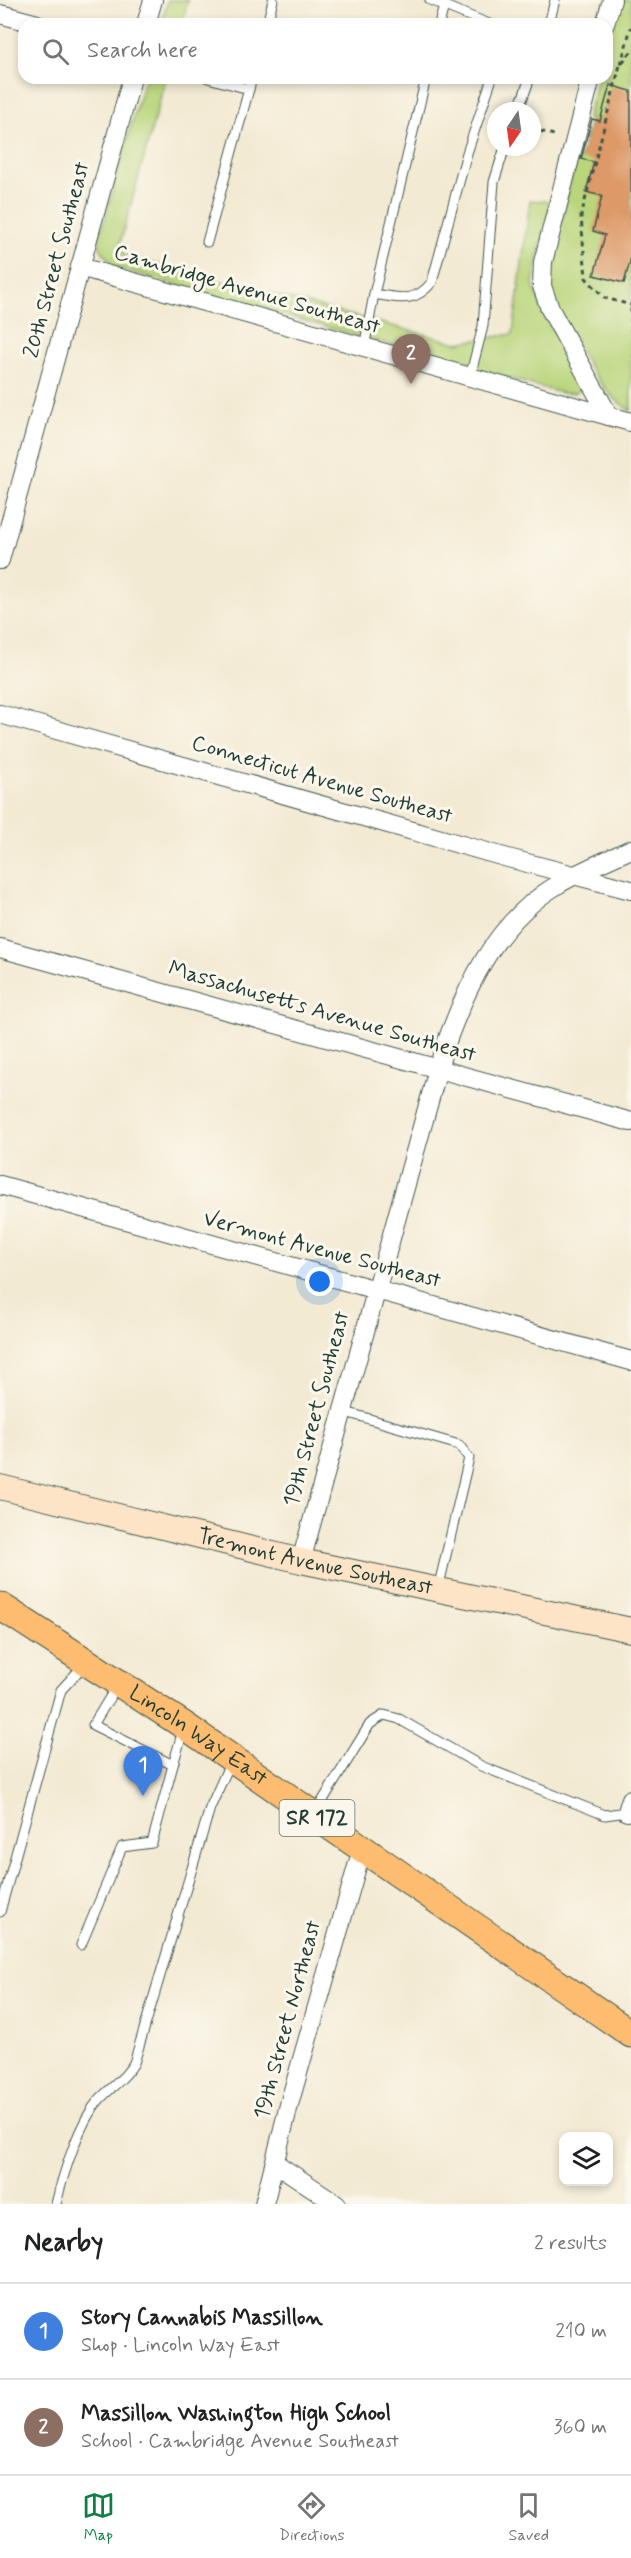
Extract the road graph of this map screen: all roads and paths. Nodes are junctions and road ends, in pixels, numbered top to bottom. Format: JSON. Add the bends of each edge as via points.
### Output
{"nodes":[{"id":1,"x":153,"y":0,"type":"edge"},
{"id":2,"x":273,"y":0,"type":"edge"},
{"id":3,"x":430,"y":0,"type":"edge"},
{"id":4,"x":555,"y":0,"type":"edge"},
{"id":5,"x":612,"y":0,"type":"edge"},
{"id":6,"x":444,"y":6,"type":"junction"},
{"id":7,"x":0,"y":14,"type":"edge"},
{"id":8,"x":148,"y":18,"type":"edge"},
{"id":9,"x":268,"y":18,"type":"edge"},
{"id":10,"x":441,"y":18,"type":"edge"},
{"id":11,"x":474,"y":18,"type":"edge"},
{"id":12,"x":550,"y":18,"type":"edge"},
{"id":13,"x":607,"y":18,"type":"edge"},
{"id":14,"x":18,"y":19,"type":"edge"},
{"id":15,"x":631,"y":27,"type":"edge"},
{"id":16,"x":631,"y":52,"type":"edge"},
{"id":17,"x":621,"y":65,"type":"junction"},
{"id":18,"x":130,"y":84,"type":"edge"},
{"id":19,"x":230,"y":84,"type":"edge"},
{"id":20,"x":250,"y":84,"type":"edge"},
{"id":21,"x":425,"y":84,"type":"edge"},
{"id":22,"x":490,"y":84,"type":"edge"},
{"id":23,"x":528,"y":84,"type":"edge"},
{"id":24,"x":589,"y":84,"type":"edge"},
{"id":25,"x":249,"y":89,"type":"junction"},
{"id":26,"x":521,"y":102,"type":"edge"},
{"id":27,"x":541,"y":131,"type":"edge"},
{"id":28,"x":574,"y":140,"type":"junction"},
{"id":29,"x":502,"y":156,"type":"edge"},
{"id":30,"x":207,"y":242,"type":"dead end"},
{"id":31,"x":80,"y":267,"type":"junction"},
{"id":32,"x":374,"y":294,"type":"junction"},
{"id":33,"x":631,"y":307,"type":"edge"},
{"id":34,"x":631,"y":336,"type":"edge"},
{"id":35,"x":364,"y":348,"type":"junction"},
{"id":36,"x":470,"y":377,"type":"junction"},
{"id":37,"x":609,"y":416,"type":"junction"},
{"id":38,"x":631,"y":422,"type":"edge"},
{"id":39,"x":0,"y":560,"type":"edge"},
{"id":40,"x":0,"y":714,"type":"edge"},
{"id":41,"x":631,"y":849,"type":"edge"},
{"id":42,"x":576,"y":874,"type":"junction"},
{"id":43,"x":631,"y":890,"type":"edge"},
{"id":44,"x":0,"y":948,"type":"edge"},
{"id":45,"x":437,"y":1070,"type":"junction"},
{"id":46,"x":631,"y":1122,"type":"edge"},
{"id":47,"x":0,"y":1185,"type":"edge"},
{"id":48,"x":375,"y":1290,"type":"junction"},
{"id":49,"x":631,"y":1361,"type":"edge"},
{"id":50,"x":342,"y":1411,"type":"junction"},
{"id":51,"x":0,"y":1487,"type":"edge"},
{"id":52,"x":301,"y":1561,"type":"junction"},
{"id":53,"x":438,"y":1589,"type":"junction"},
{"id":54,"x":0,"y":1606,"type":"edge"},
{"id":55,"x":631,"y":1630,"type":"edge"},
{"id":56,"x":87,"y":1661,"type":"junction"},
{"id":57,"x":119,"y":1682,"type":"junction"},
{"id":58,"x":185,"y":1725,"type":"junction"},
{"id":59,"x":232,"y":1759,"type":"junction"},
{"id":60,"x":173,"y":1765,"type":"junction"},
{"id":61,"x":629,"y":1806,"type":"edge"},
{"id":62,"x":314,"y":1815,"type":"junction"},
{"id":63,"x":362,"y":1849,"type":"junction"},
{"id":64,"x":0,"y":1912,"type":"edge"},
{"id":65,"x":81,"y":1945,"type":"dead end"},
{"id":66,"x":631,"y":2034,"type":"edge"},
{"id":67,"x":275,"y":2163,"type":"junction"},
{"id":68,"x":56,"y":2204,"type":"edge"},
{"id":69,"x":264,"y":2204,"type":"edge"},
{"id":70,"x":337,"y":2204,"type":"edge"}],
"edges":[{"from":1,"to":8,"type":"street"},
{"from":2,"to":9,"type":"lane"},
{"from":3,"to":6,"type":"lane"},
{"from":4,"to":12,"type":"lane"},
{"from":5,"to":13,"type":"street"},
{"from":6,"to":10,"type":"lane"},
{"from":6,"to":11,"type":"lane"},
{"from":7,"to":14,"type":"street"},
{"from":15,"to":17,"type":"path"},
{"from":16,"to":17,"type":"path"},
{"from":17,"to":33,"type":"path","via":[[581,216],[586,278],[605,298]]},
{"from":18,"to":31,"type":"street","name":"20th Street Southeast"},
{"from":19,"to":25,"type":"lane"},
{"from":20,"to":25,"type":"lane"},
{"from":21,"to":32,"type":"lane"},
{"from":22,"to":32,"type":"lane","via":[[432,282],[416,297]]},
{"from":23,"to":26,"type":"lane"},
{"from":24,"to":28,"type":"street"},
{"from":25,"to":30,"type":"lane"},
{"from":27,"to":28,"type":"path"},
{"from":28,"to":37,"type":"street","via":[[543,262],[542,286],[550,309]]},
{"from":29,"to":36,"type":"lane","via":[[494,182],[483,326]]},
{"from":31,"to":35,"type":"street","name":"Cambridge Avenue Southeast"},
{"from":31,"to":39,"type":"street","name":"20th Street Southeast"},
{"from":32,"to":35,"type":"lane"},
{"from":33,"to":34,"type":"path"},
{"from":35,"to":36,"type":"street","name":"Cambridge Avenue Southeast"},
{"from":36,"to":37,"type":"street","name":"Cambridge Avenue Southeast"},
{"from":37,"to":38,"type":"street","name":"Cambridge Avenue Southeast"},
{"from":40,"to":42,"type":"street","name":"Connecticut Avenue Southeast"},
{"from":41,"to":42,"type":"street","name":"19th Street Southeast"},
{"from":42,"to":43,"type":"street","name":"Connecticut Avenue Southeast"},
{"from":42,"to":45,"type":"street","name":"19th Street Southeast","via":[[539,896],[500,936],[482,962],[454,1019]]},
{"from":44,"to":45,"type":"street","name":"Massachusetts Avenue Southeast"},
{"from":45,"to":46,"type":"street","name":"Massachusetts Avenue Southeast"},
{"from":45,"to":48,"type":"street","name":"19th Street Southeast"},
{"from":47,"to":48,"type":"street","name":"Vermont Avenue Southeast"},
{"from":48,"to":49,"type":"street","name":"Vermont Avenue Southeast"},
{"from":48,"to":50,"type":"street","name":"19th Street Southeast"},
{"from":50,"to":52,"type":"street","name":"19th Street Southeast"},
{"from":50,"to":53,"type":"lane","via":[[459,1446],[469,1458]]},
{"from":51,"to":52,"type":"street","name":"Tremont Avenue Southeast"},
{"from":52,"to":53,"type":"street","name":"Tremont Avenue Southeast"},
{"from":53,"to":55,"type":"street","name":"Tremont Avenue Southeast"},
{"from":54,"to":56,"type":"main road","name":"Lincoln Way East","number":"SR 172"},
{"from":56,"to":57,"type":"main road","name":"Lincoln Way East","number":"SR 172"},
{"from":56,"to":64,"type":"lane","via":[[61,1690]]},
{"from":57,"to":58,"type":"main road","name":"Lincoln Way East","number":"SR 172"},
{"from":57,"to":60,"type":"lane","via":[[93,1725]]},
{"from":58,"to":59,"type":"main road","name":"Lincoln Way East","number":"SR 172"},
{"from":58,"to":60,"type":"lane"},
{"from":59,"to":62,"type":"main road","name":"Lincoln Way East","number":"SR 172"},
{"from":59,"to":68,"type":"lane","via":[[210,1808],[134,2063],[88,2118],[65,2167]]},
{"from":60,"to":65,"type":"lane","via":[[152,1843],[122,1847]]},
{"from":61,"to":62,"type":"lane","via":[[605,1815],[481,1766],[399,1719],[384,1715],[370,1724]]},
{"from":62,"to":63,"type":"main road","name":"Lincoln Way East","number":"SR 172"},
{"from":63,"to":66,"type":"main road","name":"Lincoln Way East","number":"SR 172"},
{"from":63,"to":67,"type":"street","name":"19th Street Northeast"},
{"from":67,"to":69,"type":"street","name":"19th Street Northeast"},
{"from":67,"to":70,"type":"street"}]}
